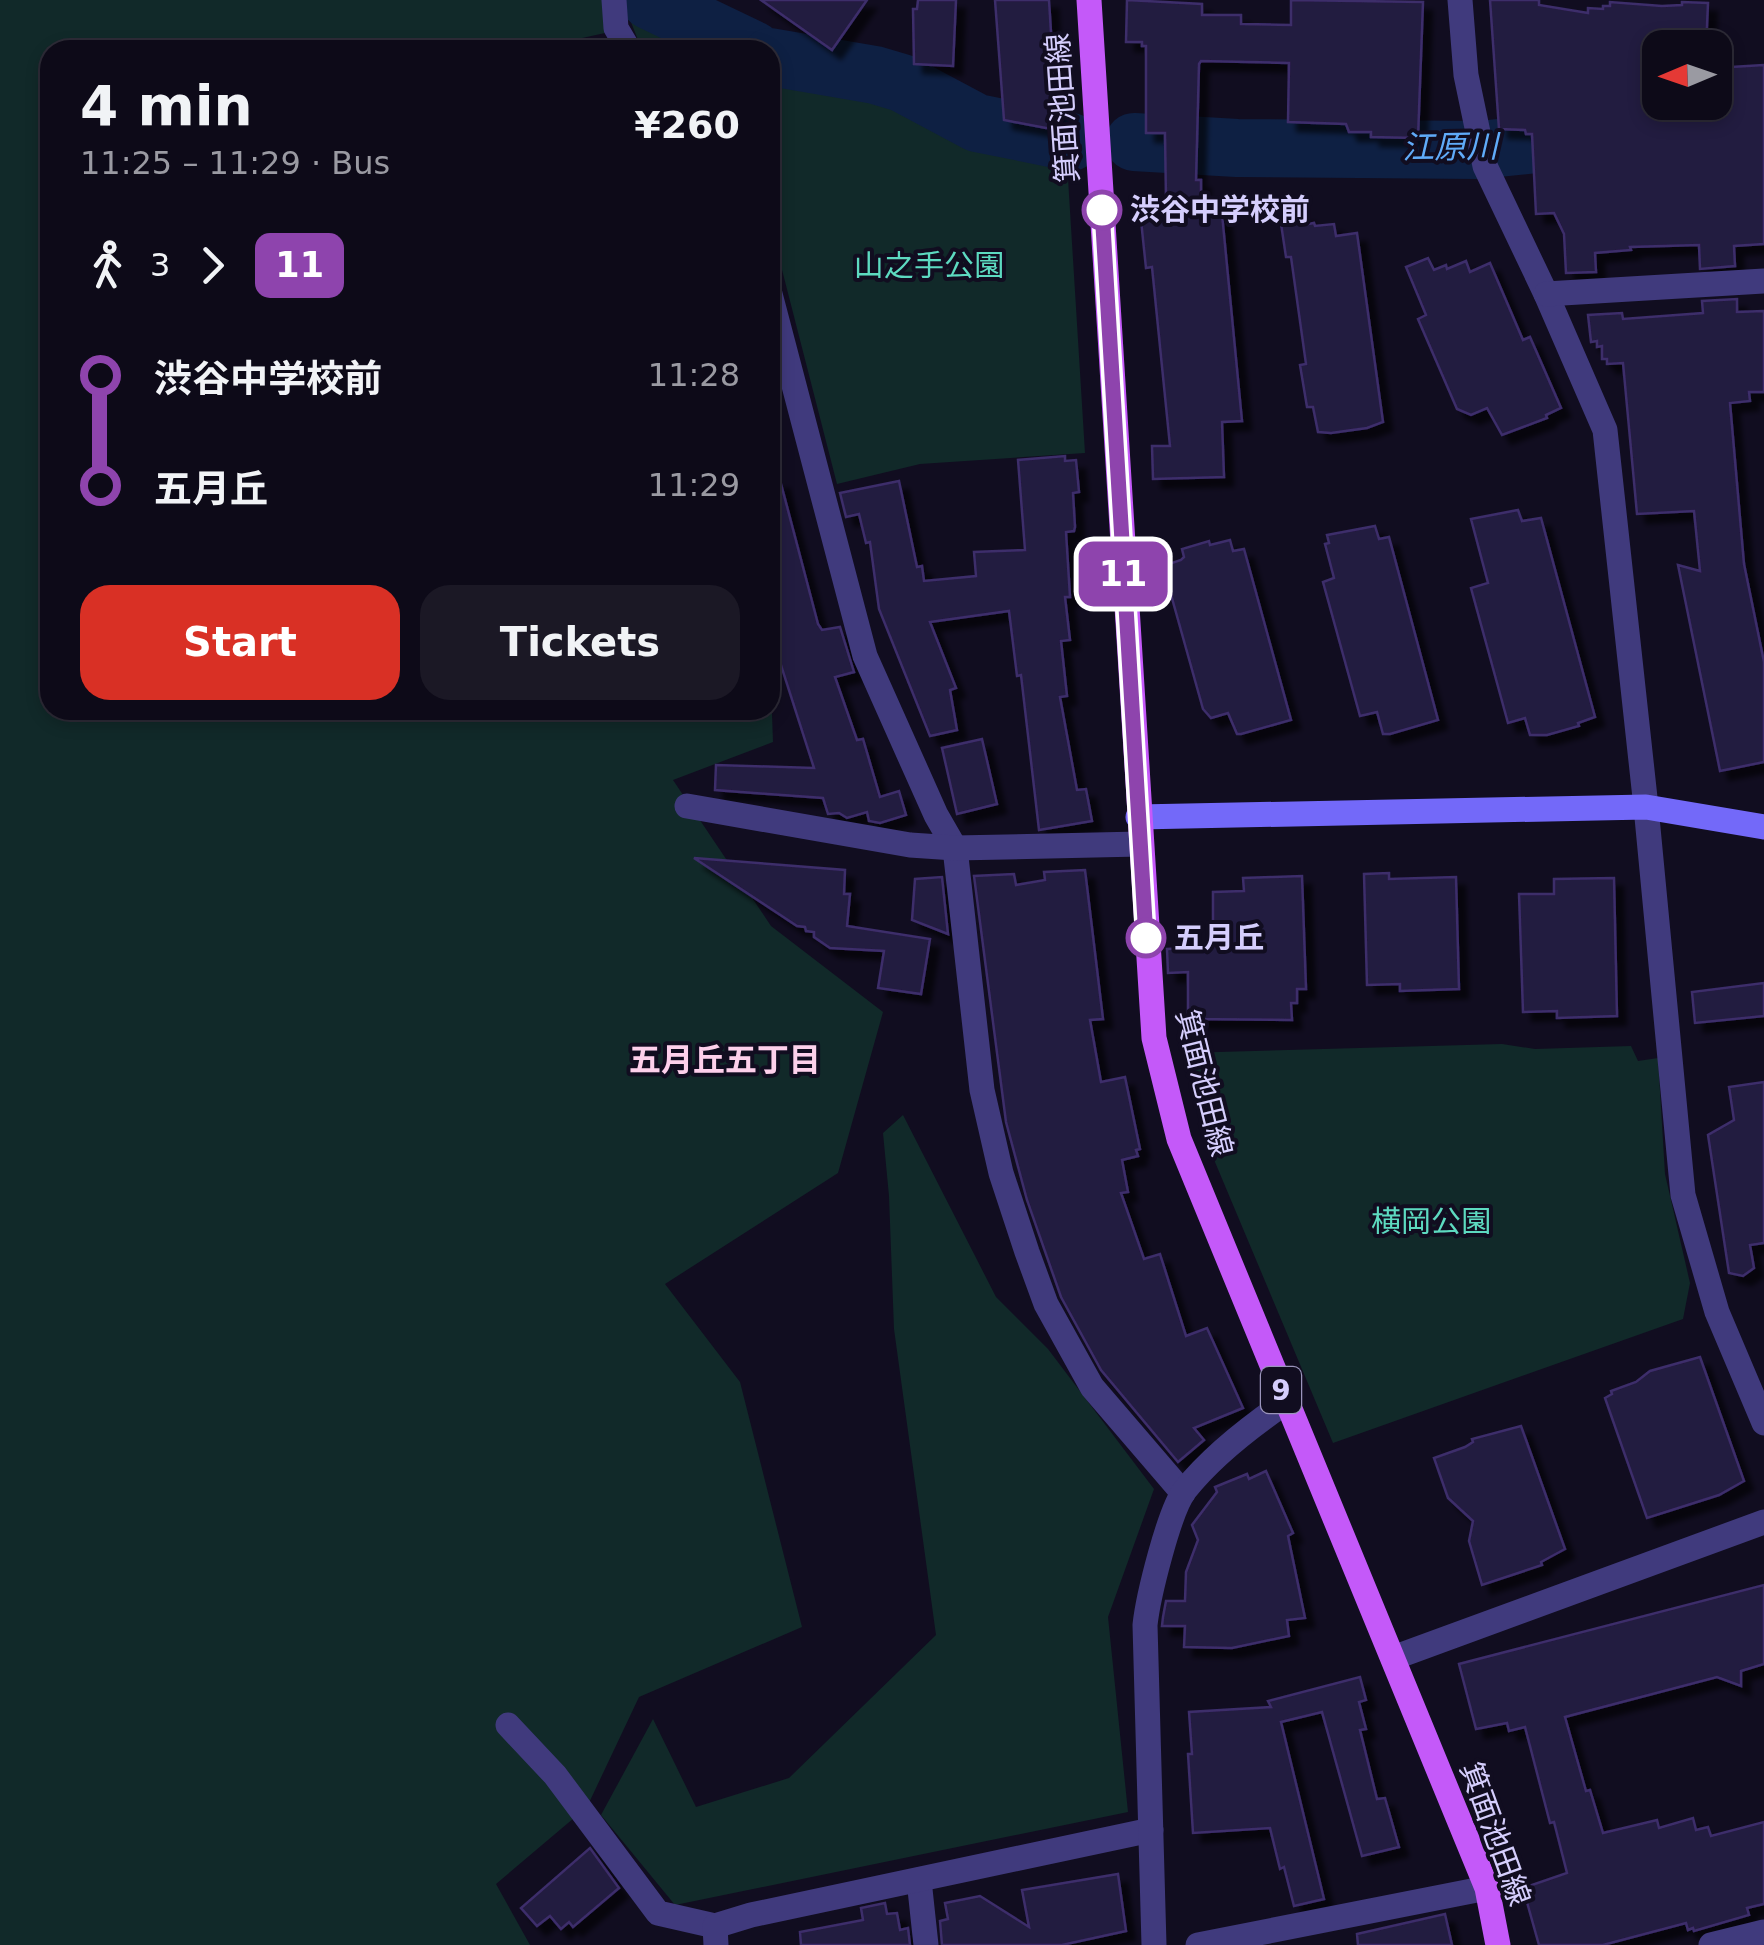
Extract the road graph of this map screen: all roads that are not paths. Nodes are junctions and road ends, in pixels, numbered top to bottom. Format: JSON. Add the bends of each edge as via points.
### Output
{"nodes":[{"id":1,"x":614,"y":0,"type":"edge"},
{"id":2,"x":1089,"y":0,"type":"edge"},
{"id":3,"x":1460,"y":0,"type":"edge"},
{"id":4,"x":623,"y":40,"type":"edge"},
{"id":5,"x":1764,"y":281,"type":"edge"},
{"id":6,"x":1546,"y":294,"type":"junction"},
{"id":7,"x":780,"y":332,"type":"edge"},
{"id":8,"x":687,"y":806,"type":"dead end"},
{"id":9,"x":1646,"y":806,"type":"junction"},
{"id":10,"x":1138,"y":817,"type":"junction"},
{"id":11,"x":1764,"y":827,"type":"edge"},
{"id":12,"x":1140,"y":844,"type":"junction"},
{"id":13,"x":954,"y":848,"type":"junction"},
{"id":14,"x":1286,"y":1402,"type":"junction"},
{"id":15,"x":1764,"y":1424,"type":"edge"},
{"id":16,"x":1183,"y":1493,"type":"junction"},
{"id":17,"x":1764,"y":1522,"type":"edge"},
{"id":18,"x":1393,"y":1658,"type":"junction"},
{"id":19,"x":508,"y":1726,"type":"dead end"},
{"id":20,"x":1151,"y":1830,"type":"junction"},
{"id":21,"x":919,"y":1880,"type":"junction"},
{"id":22,"x":1487,"y":1888,"type":"junction"},
{"id":23,"x":1764,"y":1932,"type":"edge"},
{"id":24,"x":716,"y":1936,"type":"edge"},
{"id":25,"x":926,"y":1945,"type":"edge"},
{"id":26,"x":1154,"y":1945,"type":"edge"},
{"id":27,"x":1198,"y":1945,"type":"edge"},
{"id":28,"x":1498,"y":1945,"type":"edge"},
{"id":29,"x":1711,"y":1945,"type":"edge"}],
"edges":[{"from":1,"to":4,"type":"street"},
{"from":2,"to":10,"type":"main road","name":"箕面池田線","number":"9"},
{"from":3,"to":6,"type":"street","via":[[1466,75],[1485,166]]},
{"from":5,"to":6,"type":"street"},
{"from":6,"to":9,"type":"street","via":[[1605,430]]},
{"from":7,"to":13,"type":"street","via":[[865,656]]},
{"from":8,"to":13,"type":"street"},
{"from":9,"to":10,"type":"street"},
{"from":9,"to":11,"type":"street"},
{"from":9,"to":15,"type":"street","via":[[1683,1196],[1716,1312]]},
{"from":10,"to":12,"type":"main road","name":"箕面池田線","number":"9"},
{"from":12,"to":13,"type":"street"},
{"from":12,"to":14,"type":"main road","name":"箕面池田線","number":"9","via":[[1154,1038],[1179,1139]]},
{"from":13,"to":16,"type":"street","via":[[982,1090],[1027,1252],[1046,1304],[1092,1387]]},
{"from":14,"to":16,"type":"street"},
{"from":14,"to":18,"type":"main road","name":"箕面池田線","number":"9"},
{"from":16,"to":20,"type":"street","via":[[1149,1590],[1145,1626]]},
{"from":17,"to":18,"type":"street"},
{"from":18,"to":22,"type":"main road","name":"箕面池田線","number":"9"},
{"from":19,"to":24,"type":"street","via":[[555,1775],[658,1914]]},
{"from":20,"to":21,"type":"street"},
{"from":20,"to":26,"type":"street"},
{"from":21,"to":24,"type":"street","via":[[751,1914]]},
{"from":21,"to":25,"type":"street"},
{"from":22,"to":27,"type":"street"},
{"from":22,"to":28,"type":"main road","name":"箕面池田線","number":"9"},
{"from":23,"to":29,"type":"street"}]}
